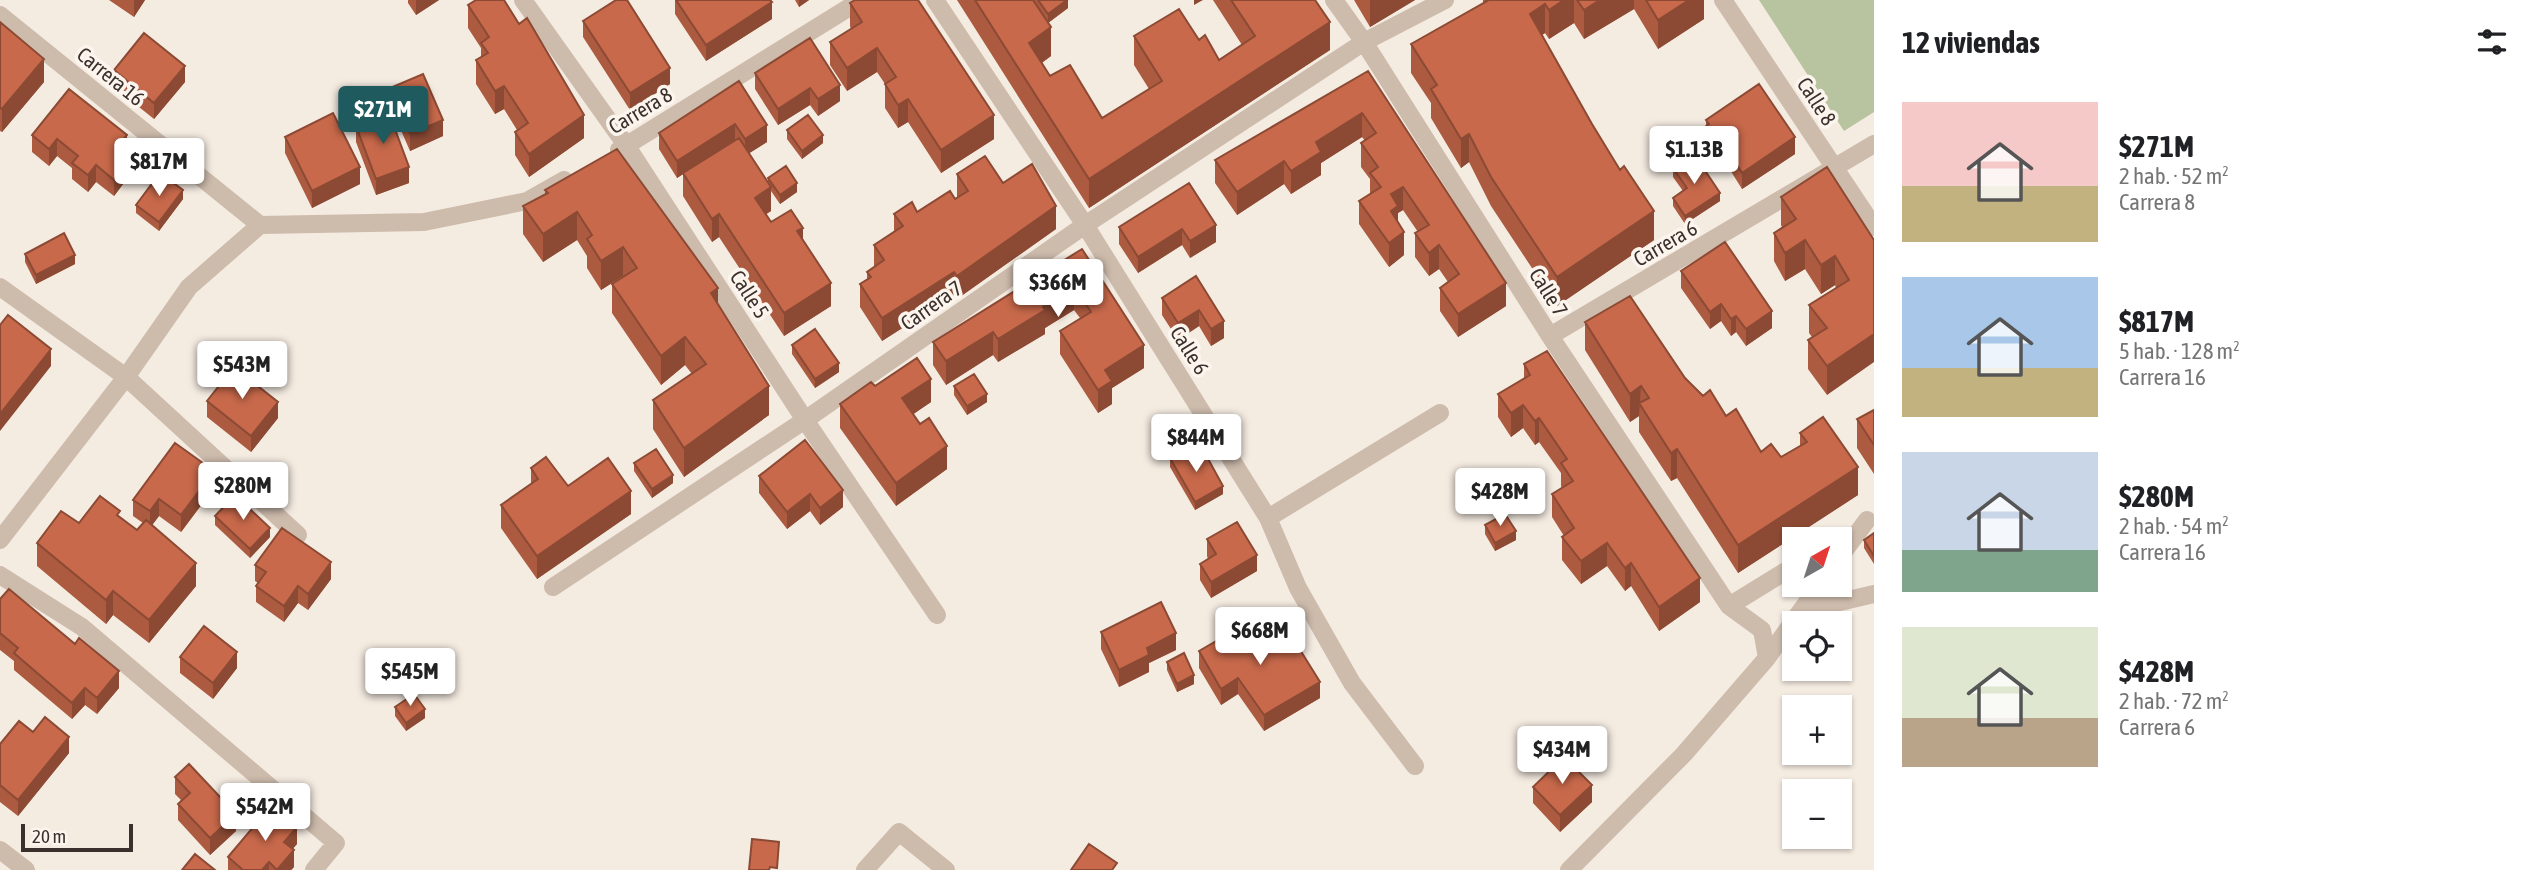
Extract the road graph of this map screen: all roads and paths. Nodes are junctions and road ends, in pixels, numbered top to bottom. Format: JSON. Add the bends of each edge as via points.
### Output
{"nodes":[{"id":1,"x":523,"y":0,"type":"edge"},
{"id":2,"x":861,"y":0,"type":"edge"},
{"id":3,"x":935,"y":0,"type":"edge"},
{"id":4,"x":1334,"y":0,"type":"edge"},
{"id":5,"x":1445,"y":0,"type":"edge"},
{"id":6,"x":1723,"y":0,"type":"edge"},
{"id":7,"x":0,"y":15,"type":"edge"},
{"id":8,"x":1364,"y":43,"type":"junction"},
{"id":9,"x":1874,"y":144,"type":"edge"},
{"id":10,"x":626,"y":145,"type":"junction"},
{"id":11,"x":604,"y":158,"type":"edge"},
{"id":12,"x":1835,"y":169,"type":"junction"},
{"id":13,"x":582,"y":170,"type":"edge"},
{"id":14,"x":260,"y":225,"type":"junction"},
{"id":15,"x":1085,"y":225,"type":"junction"},
{"id":16,"x":1874,"y":228,"type":"edge"},
{"id":17,"x":0,"y":287,"type":"edge"},
{"id":18,"x":1550,"y":336,"type":"junction"},
{"id":19,"x":127,"y":377,"type":"junction"},
{"id":20,"x":1440,"y":413,"type":"dead end"},
{"id":21,"x":805,"y":420,"type":"junction"},
{"id":22,"x":1268,"y":518,"type":"junction"},
{"id":23,"x":1870,"y":518,"type":"edge"},
{"id":24,"x":1852,"y":529,"type":"edge"},
{"id":25,"x":298,"y":535,"type":"edge"},
{"id":26,"x":0,"y":540,"type":"edge"},
{"id":27,"x":1852,"y":541,"type":"edge"},
{"id":28,"x":1782,"y":573,"type":"edge"},
{"id":29,"x":0,"y":575,"type":"edge"},
{"id":30,"x":553,"y":587,"type":"dead end"},
{"id":31,"x":1874,"y":594,"type":"edge"},
{"id":32,"x":1811,"y":597,"type":"edge"},
{"id":33,"x":1729,"y":606,"type":"junction"},
{"id":34,"x":1801,"y":611,"type":"joint"},
{"id":35,"x":937,"y":615,"type":"dead end"},
{"id":36,"x":1782,"y":637,"type":"edge"},
{"id":37,"x":1767,"y":658,"type":"junction"},
{"id":38,"x":1415,"y":766,"type":"dead end"},
{"id":39,"x":0,"y":850,"type":"edge"},
{"id":40,"x":26,"y":870,"type":"edge"},
{"id":41,"x":314,"y":870,"type":"edge"},
{"id":42,"x":865,"y":870,"type":"edge"},
{"id":43,"x":946,"y":870,"type":"edge"},
{"id":44,"x":1569,"y":870,"type":"edge"}],
"edges":[{"from":1,"to":10,"type":"street","name":"Calle 5"},
{"from":2,"to":10,"type":"street","name":"Carrera 8"},
{"from":3,"to":15,"type":"street","name":"Calle 6"},
{"from":4,"to":8,"type":"street","name":"Calle 7"},
{"from":5,"to":8,"type":"street","name":"Carrera 7"},
{"from":6,"to":12,"type":"street","name":"Calle 8"},
{"from":7,"to":14,"type":"street","name":"Carrera 16"},
{"from":8,"to":15,"type":"street","name":"Carrera 7"},
{"from":8,"to":18,"type":"street","name":"Calle 7"},
{"from":9,"to":12,"type":"street","name":"Carrera 6"},
{"from":10,"to":11,"type":"street","name":"Carrera 8"},
{"from":10,"to":21,"type":"street","name":"Calle 5"},
{"from":12,"to":16,"type":"street","name":"Calle 8"},
{"from":12,"to":18,"type":"street","name":"Carrera 6"},
{"from":13,"to":14,"type":"street","via":[[527,201],[424,222]]},
{"from":14,"to":19,"type":"street","via":[[189,287]]},
{"from":15,"to":21,"type":"street","name":"Carrera 7"},
{"from":15,"to":22,"type":"street","name":"Calle 6"},
{"from":17,"to":19,"type":"street"},
{"from":18,"to":33,"type":"street","name":"Calle 7"},
{"from":19,"to":25,"type":"street"},
{"from":19,"to":26,"type":"street"},
{"from":20,"to":22,"type":"street"},
{"from":21,"to":30,"type":"street","name":"Carrera 7"},
{"from":21,"to":35,"type":"street","name":"Calle 5"},
{"from":22,"to":38,"type":"street","name":"Calle 6","via":[[1298,588],[1352,683]]},
{"from":23,"to":24,"type":"street"},
{"from":23,"to":27,"type":"street"},
{"from":28,"to":33,"type":"street"},
{"from":29,"to":41,"type":"street","via":[[82,627],[336,843]]},
{"from":31,"to":34,"type":"street"},
{"from":32,"to":34,"type":"street"},
{"from":33,"to":37,"type":"street","via":[[1762,630]]},
{"from":36,"to":37,"type":"street"},
{"from":37,"to":44,"type":"street","via":[[1684,754]]},
{"from":39,"to":40,"type":"street"},
{"from":42,"to":43,"type":"street","via":[[899,832]]}]}
